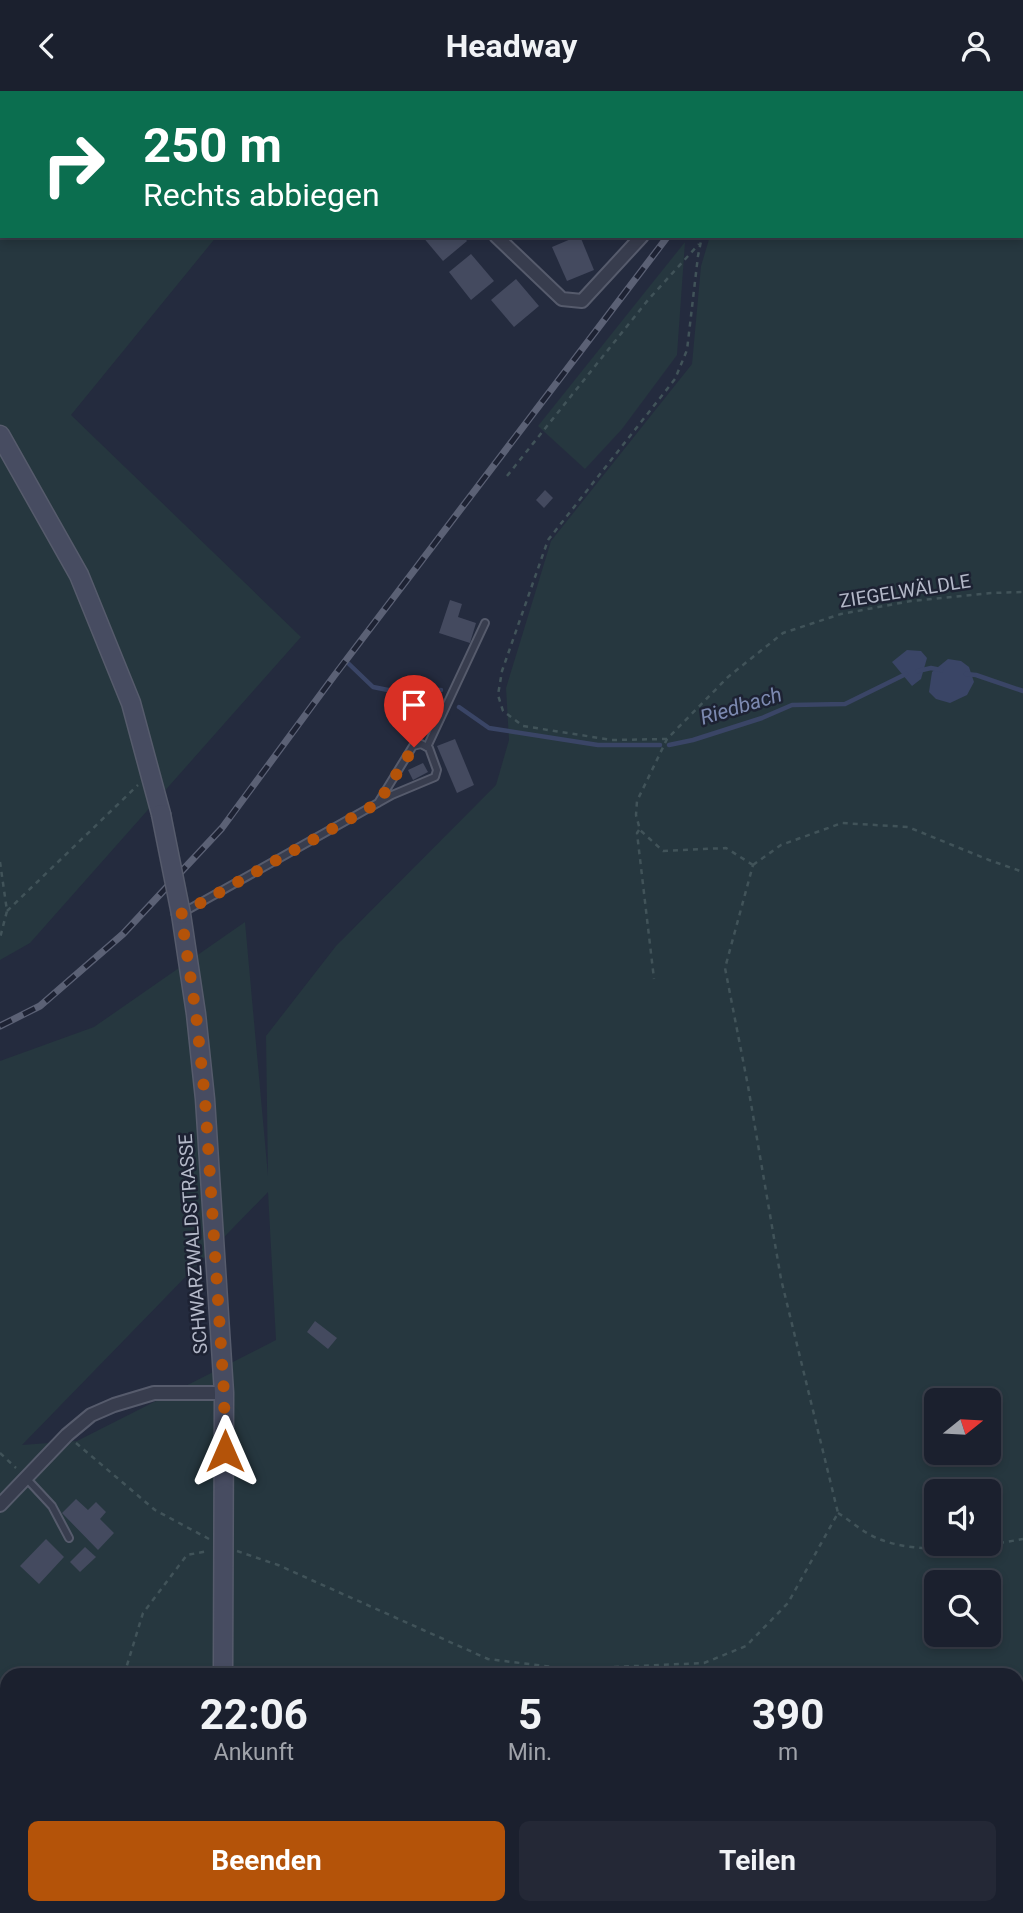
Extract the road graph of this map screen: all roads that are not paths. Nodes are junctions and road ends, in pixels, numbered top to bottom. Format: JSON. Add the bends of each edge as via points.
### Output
{"nodes":[{"id":1,"x":498,"y":238,"type":"edge"},
{"id":2,"x":640,"y":238,"type":"edge"},
{"id":3,"x":0,"y":435,"type":"edge"},
{"id":4,"x":485,"y":623,"type":"dead end"},
{"id":5,"x":427,"y":747,"type":"junction"},
{"id":6,"x":378,"y":803,"type":"junction"},
{"id":7,"x":181,"y":914,"type":"junction"},
{"id":8,"x":224,"y":1393,"type":"junction"},
{"id":9,"x":26,"y":1478,"type":"junction"},
{"id":10,"x":0,"y":1505,"type":"edge"},
{"id":11,"x":69,"y":1538,"type":"dead end"},
{"id":12,"x":223,"y":1668,"type":"edge"}],
"edges":[{"from":1,"to":2,"type":"street","via":[[562,299],[582,301]]},
{"from":3,"to":7,"type":"main road","name":"SCHWARZWALDSTRASSE","bridge":true,"via":[[79,575],[131,703],[161,814]]},
{"from":4,"to":5,"type":"lane"},
{"from":5,"to":6,"type":"lane","via":[[414,747]]},
{"from":5,"to":6,"type":"lane","via":[[437,770],[435,777]]},
{"from":6,"to":7,"type":"lane"},
{"from":7,"to":8,"type":"main road","name":"SCHWARZWALDSTRASSE","via":[[205,1099]]},
{"from":8,"to":9,"type":"street","via":[[154,1393],[114,1405],[91,1415]]},
{"from":8,"to":12,"type":"main road","name":"SCHWARZWALDSTRASSE"},
{"from":9,"to":10,"type":"street"},
{"from":9,"to":11,"type":"lane","via":[[52,1506]]}]}
